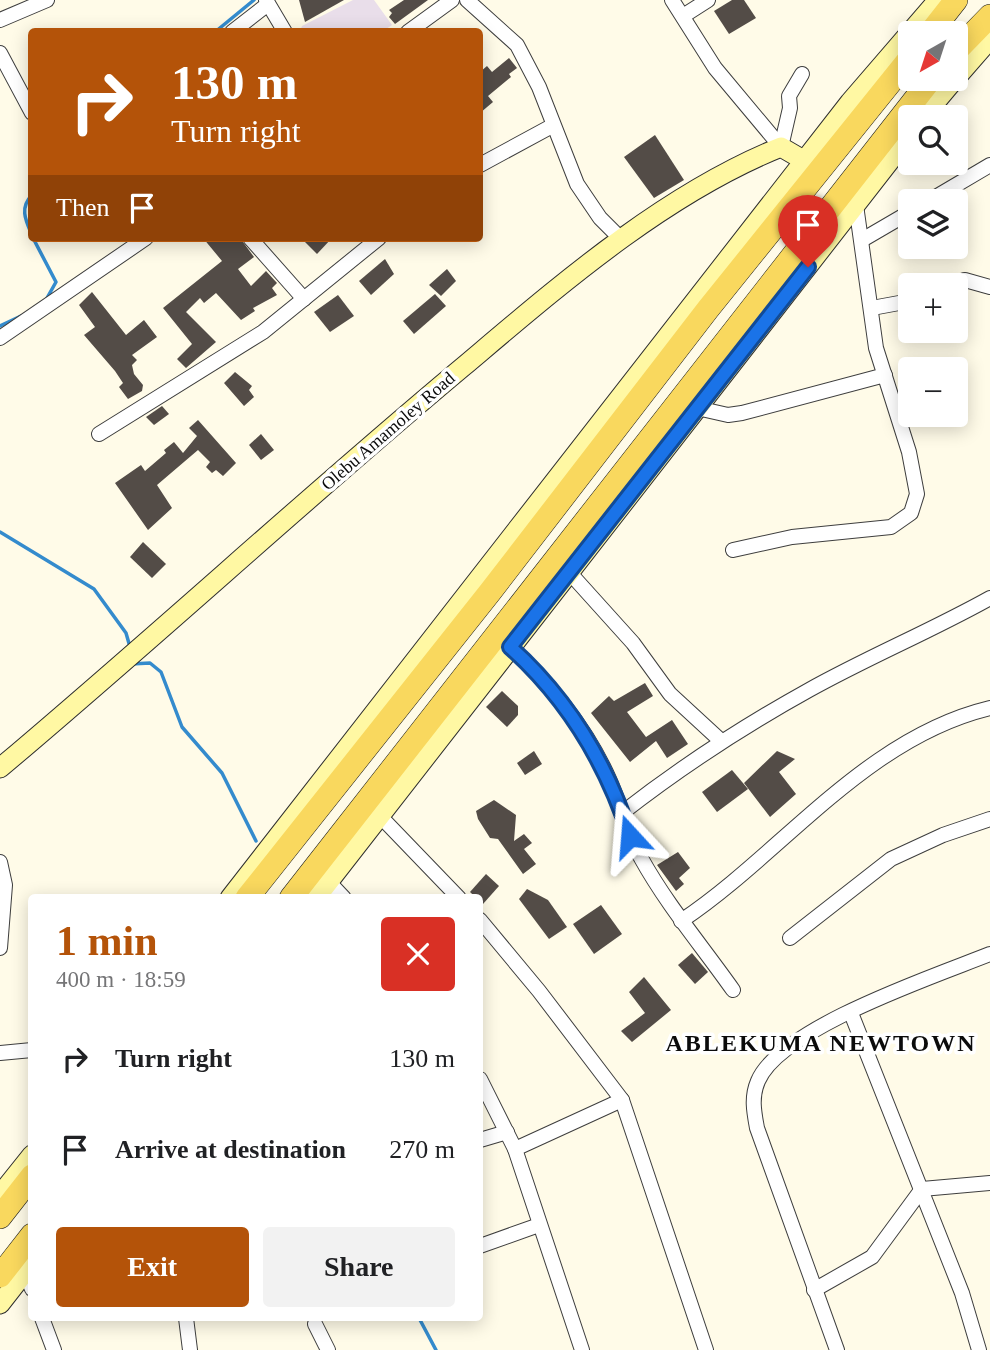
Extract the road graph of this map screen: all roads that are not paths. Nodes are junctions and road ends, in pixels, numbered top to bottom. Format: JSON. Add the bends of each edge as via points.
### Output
{"nodes":[{"id":1,"x":47,"y":0,"type":"edge"},
{"id":2,"x":452,"y":0,"type":"edge"},
{"id":3,"x":467,"y":0,"type":"edge"},
{"id":4,"x":672,"y":0,"type":"edge"},
{"id":5,"x":708,"y":0,"type":"edge"},
{"id":6,"x":938,"y":0,"type":"edge"},
{"id":7,"x":956,"y":0,"type":"edge"},
{"id":8,"x":267,"y":2,"type":"edge"},
{"id":9,"x":683,"y":16,"type":"junction"},
{"id":10,"x":990,"y":16,"type":"edge"},
{"id":11,"x":0,"y":20,"type":"edge"},
{"id":12,"x":939,"y":21,"type":"edge"},
{"id":13,"x":237,"y":28,"type":"edge"},
{"id":14,"x":283,"y":28,"type":"edge"},
{"id":15,"x":414,"y":28,"type":"edge"},
{"id":16,"x":968,"y":39,"type":"edge"},
{"id":17,"x":990,"y":39,"type":"edge"},
{"id":18,"x":0,"y":54,"type":"edge"},
{"id":19,"x":968,"y":64,"type":"edge"},
{"id":20,"x":898,"y":73,"type":"edge"},
{"id":21,"x":802,"y":74,"type":"dead end"},
{"id":22,"x":922,"y":91,"type":"edge"},
{"id":23,"x":944,"y":91,"type":"edge"},
{"id":24,"x":933,"y":105,"type":"edge"},
{"id":25,"x":28,"y":106,"type":"edge"},
{"id":26,"x":552,"y":125,"type":"junction"},
{"id":27,"x":781,"y":147,"type":"junction"},
{"id":28,"x":898,"y":151,"type":"edge"},
{"id":29,"x":805,"y":161,"type":"junction"},
{"id":30,"x":483,"y":163,"type":"edge"},
{"id":31,"x":990,"y":165,"type":"edge"},
{"id":32,"x":949,"y":189,"type":"edge"},
{"id":33,"x":856,"y":205,"type":"junction"},
{"id":34,"x":898,"y":219,"type":"edge"},
{"id":35,"x":622,"y":240,"type":"junction"},
{"id":36,"x":816,"y":240,"type":"junction"},
{"id":37,"x":862,"y":240,"type":"junction"},
{"id":38,"x":140,"y":242,"type":"edge"},
{"id":39,"x":254,"y":242,"type":"edge"},
{"id":40,"x":374,"y":242,"type":"edge"},
{"id":41,"x":968,"y":282,"type":"edge"},
{"id":42,"x":990,"y":287,"type":"edge"},
{"id":43,"x":304,"y":299,"type":"junction"},
{"id":44,"x":898,"y":303,"type":"edge"},
{"id":45,"x":872,"y":308,"type":"junction"},
{"id":46,"x":708,"y":309,"type":"junction"},
{"id":47,"x":734,"y":329,"type":"junction"},
{"id":48,"x":0,"y":338,"type":"edge"},
{"id":49,"x":885,"y":375,"type":"junction"},
{"id":50,"x":697,"y":408,"type":"junction"},
{"id":51,"x":99,"y":434,"type":"dead end"},
{"id":52,"x":733,"y":550,"type":"dead end"},
{"id":53,"x":569,"y":572,"type":"junction"},
{"id":54,"x":490,"y":592,"type":"junction"},
{"id":55,"x":990,"y":598,"type":"edge"},
{"id":56,"x":514,"y":613,"type":"junction"},
{"id":57,"x":510,"y":647,"type":"junction"},
{"id":58,"x":990,"y":708,"type":"edge"},
{"id":59,"x":721,"y":741,"type":"junction"},
{"id":60,"x":0,"y":768,"type":"edge"},
{"id":61,"x":622,"y":813,"type":"junction"},
{"id":62,"x":380,"y":816,"type":"junction"},
{"id":63,"x":990,"y":819,"type":"edge"},
{"id":64,"x":0,"y":862,"type":"edge"},
{"id":65,"x":328,"y":881,"type":"junction"},
{"id":66,"x":233,"y":894,"type":"edge"},
{"id":67,"x":250,"y":894,"type":"edge"},
{"id":68,"x":294,"y":894,"type":"edge"},
{"id":69,"x":319,"y":894,"type":"edge"},
{"id":70,"x":340,"y":894,"type":"edge"},
{"id":71,"x":455,"y":894,"type":"edge"},
{"id":72,"x":681,"y":921,"type":"junction"},
{"id":73,"x":483,"y":924,"type":"edge"},
{"id":74,"x":790,"y":938,"type":"dead end"},
{"id":75,"x":0,"y":948,"type":"edge"},
{"id":76,"x":990,"y":954,"type":"edge"},
{"id":77,"x":733,"y":990,"type":"dead end"},
{"id":78,"x":851,"y":1013,"type":"junction"},
{"id":79,"x":28,"y":1050,"type":"edge"},
{"id":80,"x":0,"y":1053,"type":"edge"},
{"id":81,"x":483,"y":1085,"type":"edge"},
{"id":82,"x":622,"y":1100,"type":"junction"},
{"id":83,"x":507,"y":1132,"type":"junction"},
{"id":84,"x":483,"y":1139,"type":"edge"},
{"id":85,"x":515,"y":1149,"type":"junction"},
{"id":86,"x":28,"y":1160,"type":"edge"},
{"id":87,"x":28,"y":1181,"type":"edge"},
{"id":88,"x":990,"y":1183,"type":"edge"},
{"id":89,"x":922,"y":1189,"type":"junction"},
{"id":90,"x":0,"y":1195,"type":"edge"},
{"id":91,"x":0,"y":1217,"type":"edge"},
{"id":92,"x":539,"y":1225,"type":"junction"},
{"id":93,"x":28,"y":1240,"type":"edge"},
{"id":94,"x":483,"y":1245,"type":"edge"},
{"id":95,"x":0,"y":1276,"type":"edge"},
{"id":96,"x":28,"y":1276,"type":"edge"},
{"id":97,"x":814,"y":1290,"type":"junction"},
{"id":98,"x":0,"y":1304,"type":"edge"},
{"id":99,"x":43,"y":1321,"type":"edge"},
{"id":100,"x":186,"y":1321,"type":"edge"},
{"id":101,"x":315,"y":1324,"type":"dead end"},
{"id":102,"x":54,"y":1350,"type":"edge"},
{"id":103,"x":190,"y":1350,"type":"edge"},
{"id":104,"x":328,"y":1350,"type":"edge"},
{"id":105,"x":582,"y":1350,"type":"edge"},
{"id":106,"x":706,"y":1350,"type":"edge"},
{"id":107,"x":837,"y":1350,"type":"edge"},
{"id":108,"x":979,"y":1350,"type":"edge"}],
"edges":[{"from":1,"to":11,"type":"street"},
{"from":2,"to":15,"type":"street"},
{"from":3,"to":26,"type":"street","via":[[517,45]]},
{"from":4,"to":9,"type":"street"},
{"from":5,"to":9,"type":"street"},
{"from":6,"to":29,"type":"street"},
{"from":7,"to":12,"type":"main road"},
{"from":8,"to":13,"type":"street"},
{"from":8,"to":14,"type":"street"},
{"from":9,"to":27,"type":"street","via":[[715,68]]},
{"from":10,"to":16,"type":"main road"},
{"from":17,"to":19,"type":"street"},
{"from":18,"to":25,"type":"street"},
{"from":20,"to":46,"type":"main road"},
{"from":21,"to":27,"type":"street","via":[[789,96]]},
{"from":22,"to":36,"type":"main road"},
{"from":23,"to":24,"type":"street"},
{"from":26,"to":30,"type":"street"},
{"from":26,"to":35,"type":"street","via":[[578,184],[600,218]]},
{"from":27,"to":29,"type":"street"},
{"from":27,"to":35,"type":"street","name":"Olebu Amamoley Road","via":[[725,172]]},
{"from":28,"to":33,"type":"street"},
{"from":29,"to":66,"type":"street"},
{"from":31,"to":32,"type":"street"},
{"from":33,"to":36,"type":"street"},
{"from":33,"to":37,"type":"street"},
{"from":34,"to":37,"type":"street"},
{"from":35,"to":60,"type":"street","name":"Olebu Amamoley Road","via":[[569,278],[425,398]]},
{"from":36,"to":47,"type":"main road"},
{"from":36,"to":50,"type":"street"},
{"from":37,"to":45,"type":"street"},
{"from":38,"to":48,"type":"street"},
{"from":39,"to":43,"type":"street"},
{"from":40,"to":43,"type":"street"},
{"from":41,"to":42,"type":"street"},
{"from":43,"to":51,"type":"street","via":[[263,332]]},
{"from":44,"to":45,"type":"street"},
{"from":45,"to":49,"type":"street","via":[[876,348]]},
{"from":46,"to":47,"type":"main road"},
{"from":46,"to":54,"type":"main road"},
{"from":47,"to":56,"type":"main road"},
{"from":49,"to":50,"type":"street","via":[[742,413],[728,415]]},
{"from":49,"to":52,"type":"street","via":[[917,494],[911,513],[891,527],[800,536]]},
{"from":50,"to":53,"type":"street"},
{"from":53,"to":57,"type":"street"},
{"from":53,"to":59,"type":"street","via":[[634,643],[670,694]]},
{"from":54,"to":56,"type":"main road","via":[[500,607]]},
{"from":54,"to":67,"type":"main road"},
{"from":55,"to":59,"type":"street","via":[[809,690]]},
{"from":56,"to":68,"type":"main road"},
{"from":57,"to":61,"type":"street","via":[[565,705],[609,778]]},
{"from":57,"to":62,"type":"street"},
{"from":58,"to":72,"type":"street","via":[[942,726],[865,771],[719,896]]},
{"from":59,"to":61,"type":"street"},
{"from":61,"to":72,"type":"street","via":[[640,857]]},
{"from":62,"to":65,"type":"street"},
{"from":62,"to":71,"type":"street"},
{"from":63,"to":74,"type":"street","via":[[891,859]]},
{"from":64,"to":75,"type":"street","via":[[5,885]]},
{"from":65,"to":69,"type":"street"},
{"from":65,"to":70,"type":"street"},
{"from":72,"to":77,"type":"street"},
{"from":73,"to":82,"type":"street"},
{"from":76,"to":78,"type":"street"},
{"from":78,"to":89,"type":"street"},
{"from":78,"to":97,"type":"street","via":[[805,1034],[770,1062],[753,1099],[757,1128]]},
{"from":79,"to":80,"type":"street"},
{"from":81,"to":83,"type":"street"},
{"from":82,"to":85,"type":"street"},
{"from":82,"to":106,"type":"street"},
{"from":83,"to":84,"type":"street"},
{"from":83,"to":85,"type":"street"},
{"from":85,"to":92,"type":"street"},
{"from":86,"to":90,"type":"street"},
{"from":87,"to":91,"type":"main road"},
{"from":88,"to":89,"type":"street"},
{"from":89,"to":97,"type":"street","via":[[872,1257]]},
{"from":89,"to":108,"type":"street"},
{"from":92,"to":94,"type":"street"},
{"from":92,"to":105,"type":"street"},
{"from":93,"to":95,"type":"main road"},
{"from":96,"to":98,"type":"street"},
{"from":97,"to":107,"type":"street"},
{"from":99,"to":102,"type":"street"},
{"from":100,"to":103,"type":"street"},
{"from":101,"to":104,"type":"street"}]}
